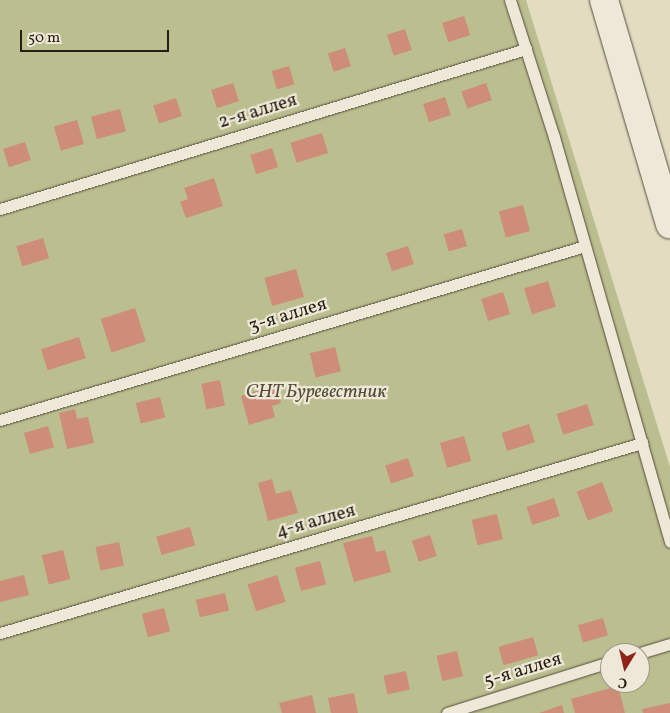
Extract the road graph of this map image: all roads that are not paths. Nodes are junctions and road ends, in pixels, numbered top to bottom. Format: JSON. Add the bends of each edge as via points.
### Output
{"nodes":[{"id":1,"x":510,"y":0,"type":"edge"},
{"id":2,"x":604,"y":0,"type":"edge"},
{"id":3,"x":526,"y":49,"type":"junction"},
{"id":4,"x":0,"y":209,"type":"edge"},
{"id":5,"x":670,"y":224,"type":"edge"},
{"id":6,"x":585,"y":246,"type":"junction"},
{"id":7,"x":0,"y":420,"type":"edge"},
{"id":8,"x":642,"y":444,"type":"junction"},
{"id":9,"x":670,"y":542,"type":"edge"},
{"id":10,"x":0,"y":633,"type":"edge"},
{"id":11,"x":670,"y":644,"type":"edge"},
{"id":12,"x":650,"y":650,"type":"edge"},
{"id":13,"x":600,"y":665,"type":"edge"},
{"id":14,"x":447,"y":713,"type":"edge"}],
"edges":[{"from":1,"to":3,"type":"lane"},
{"from":2,"to":5,"type":"main road"},
{"from":3,"to":4,"type":"lane","name":"2-я аллея"},
{"from":3,"to":6,"type":"lane"},
{"from":6,"to":7,"type":"lane","name":"3-я аллея"},
{"from":6,"to":8,"type":"lane"},
{"from":8,"to":9,"type":"lane"},
{"from":8,"to":10,"type":"lane","name":"4-я аллея"},
{"from":11,"to":12,"type":"lane"},
{"from":13,"to":14,"type":"lane","name":"5-я аллея"}]}
